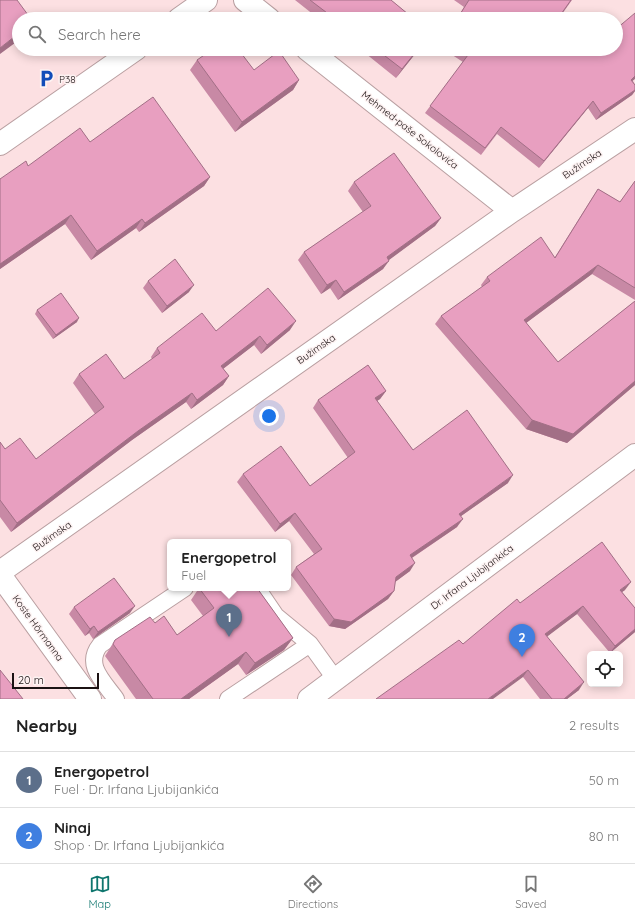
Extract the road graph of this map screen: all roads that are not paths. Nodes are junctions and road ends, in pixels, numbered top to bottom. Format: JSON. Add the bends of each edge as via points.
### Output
{"nodes":[{"id":1,"x":206,"y":0,"type":"edge"},
{"id":2,"x":245,"y":0,"type":"edge"},
{"id":3,"x":189,"y":12,"type":"edge"},
{"id":4,"x":260,"y":12,"type":"edge"},
{"id":5,"x":126,"y":56,"type":"edge"},
{"id":6,"x":316,"y":56,"type":"edge"},
{"id":7,"x":635,"y":129,"type":"edge"},
{"id":8,"x":0,"y":144,"type":"edge"},
{"id":9,"x":512,"y":211,"type":"junction"},
{"id":10,"x":635,"y":455,"type":"edge"},
{"id":11,"x":0,"y":572,"type":"edge"},
{"id":12,"x":0,"y":576,"type":"edge"},
{"id":13,"x":180,"y":591,"type":"edge"},
{"id":14,"x":259,"y":591,"type":"edge"},
{"id":15,"x":310,"y":644,"type":"junction"},
{"id":16,"x":336,"y":680,"type":"junction"},
{"id":17,"x":90,"y":699,"type":"edge"},
{"id":18,"x":116,"y":699,"type":"edge"},
{"id":19,"x":228,"y":699,"type":"edge"},
{"id":20,"x":310,"y":699,"type":"edge"}],
"edges":[{"from":1,"to":3,"type":"street"},
{"from":2,"to":4,"type":"street"},
{"from":5,"to":8,"type":"street"},
{"from":6,"to":9,"type":"street","name":"Mehmed-paše Sokolovića"},
{"from":7,"to":9,"type":"street","name":"Bužimska"},
{"from":9,"to":11,"type":"street","name":"Bužimska"},
{"from":10,"to":16,"type":"street","name":"Dr. Irfana Ljubijankića"},
{"from":12,"to":17,"type":"street","name":"Koste Hörmanna"},
{"from":13,"to":18,"type":"lane","via":[[96,649],[93,657],[95,671]]},
{"from":14,"to":15,"type":"lane","via":[[276,616]]},
{"from":15,"to":16,"type":"lane"},
{"from":15,"to":19,"type":"lane"},
{"from":16,"to":20,"type":"street","name":"Dr. Irfana Ljubijankića"}]}
